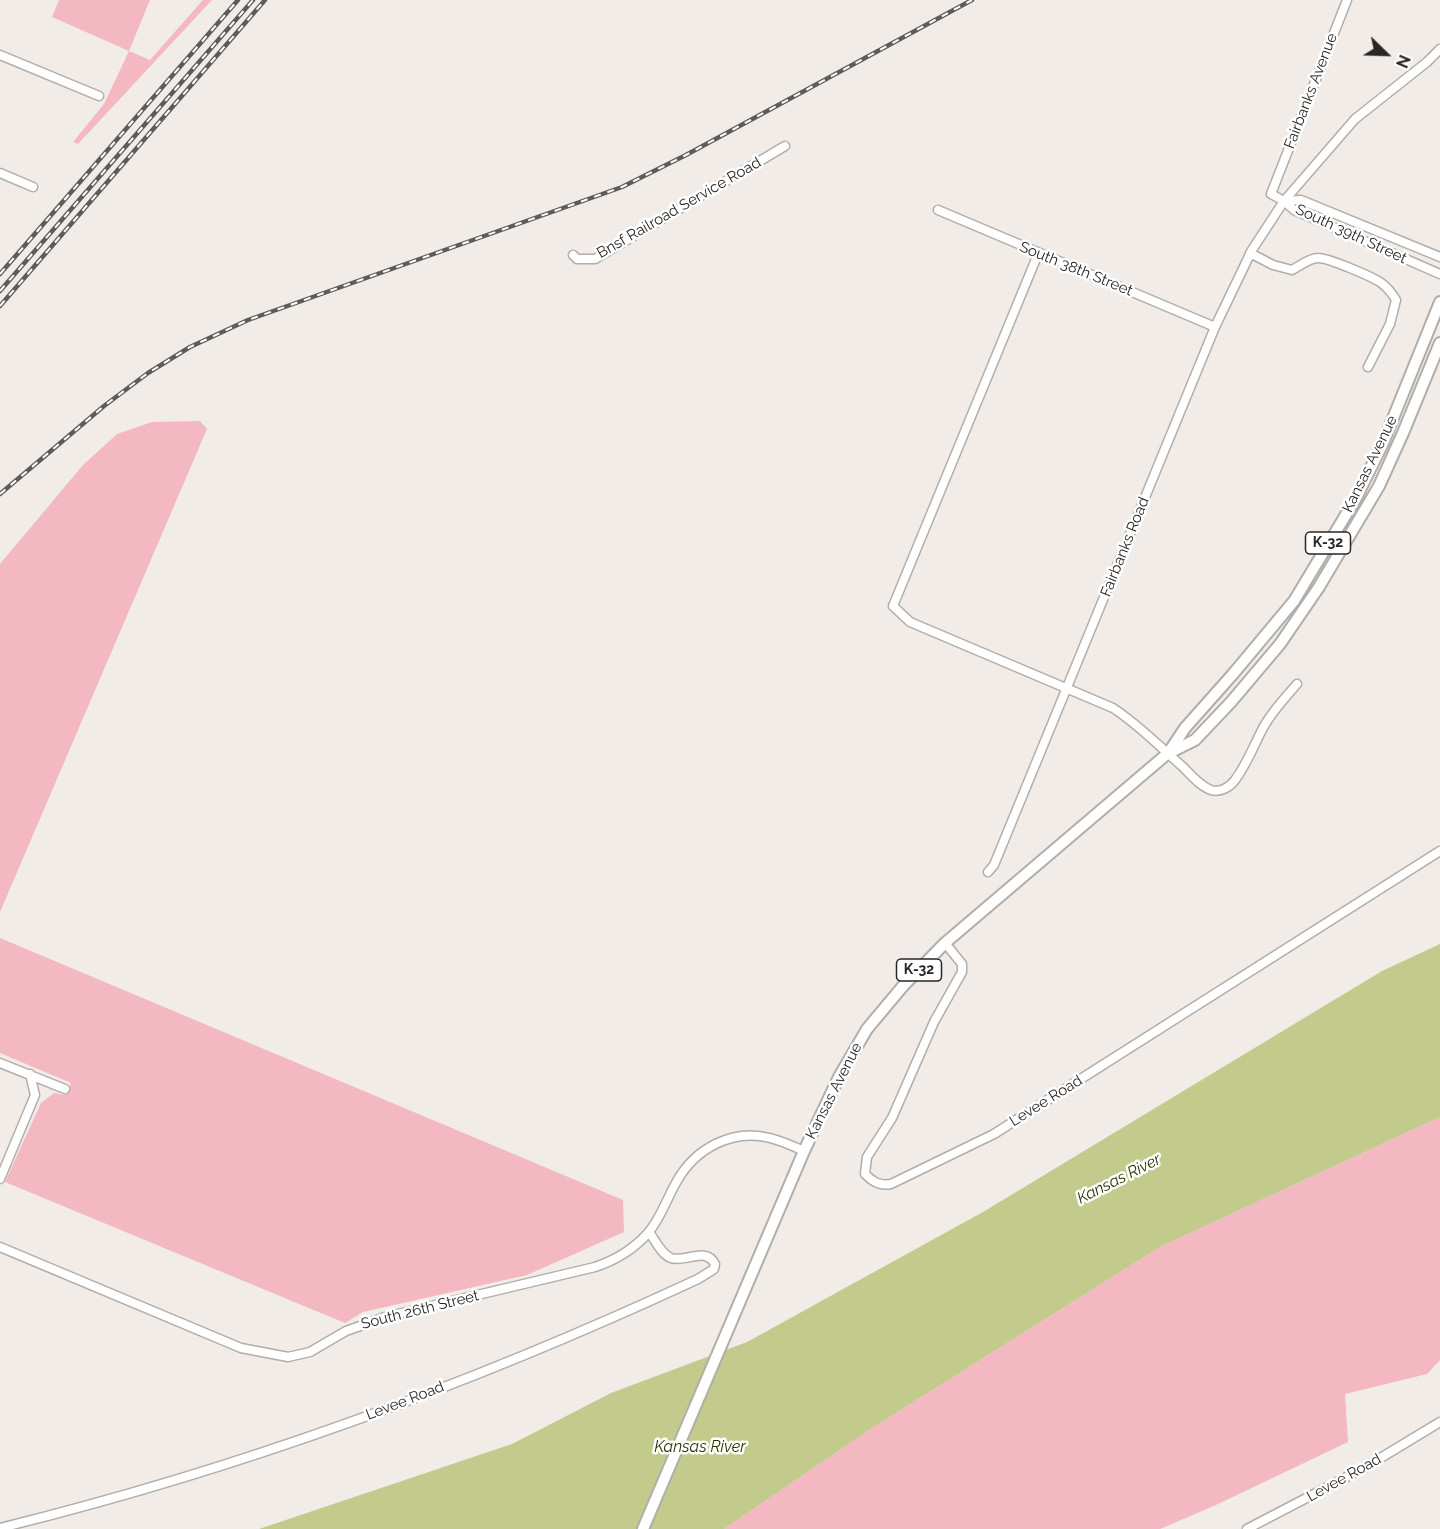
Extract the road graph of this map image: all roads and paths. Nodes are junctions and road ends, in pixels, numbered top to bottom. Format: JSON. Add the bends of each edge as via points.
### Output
{"nodes":[{"id":1,"x":1347,"y":0,"type":"edge"},
{"id":2,"x":1440,"y":49,"type":"edge"},
{"id":3,"x":0,"y":55,"type":"edge"},
{"id":4,"x":99,"y":96,"type":"dead end"},
{"id":5,"x":785,"y":146,"type":"dead end"},
{"id":6,"x":0,"y":173,"type":"edge"},
{"id":7,"x":33,"y":188,"type":"dead end"},
{"id":8,"x":1284,"y":201,"type":"junction"},
{"id":9,"x":938,"y":210,"type":"dead end"},
{"id":10,"x":1267,"y":225,"type":"joint"},
{"id":11,"x":1250,"y":253,"type":"junction"},
{"id":12,"x":1038,"y":254,"type":"junction"},
{"id":13,"x":573,"y":255,"type":"dead end"},
{"id":14,"x":1440,"y":257,"type":"edge"},
{"id":15,"x":1440,"y":274,"type":"edge"},
{"id":16,"x":1440,"y":302,"type":"edge"},
{"id":17,"x":1215,"y":327,"type":"junction"},
{"id":18,"x":1440,"y":343,"type":"edge"},
{"id":19,"x":1368,"y":367,"type":"dead end"},
{"id":20,"x":1297,"y":684,"type":"dead end"},
{"id":21,"x":1065,"y":688,"type":"junction"},
{"id":22,"x":1167,"y":754,"type":"junction"},
{"id":23,"x":1440,"y":851,"type":"edge"},
{"id":24,"x":988,"y":872,"type":"dead end"},
{"id":25,"x":945,"y":943,"type":"junction"},
{"id":26,"x":0,"y":1062,"type":"edge"},
{"id":27,"x":30,"y":1074,"type":"junction"},
{"id":28,"x":65,"y":1089,"type":"dead end"},
{"id":29,"x":804,"y":1151,"type":"junction"},
{"id":30,"x":0,"y":1179,"type":"edge"},
{"id":31,"x":649,"y":1232,"type":"junction"},
{"id":32,"x":0,"y":1247,"type":"edge"},
{"id":33,"x":1440,"y":1422,"type":"edge"},
{"id":34,"x":0,"y":1528,"type":"edge"},
{"id":35,"x":643,"y":1529,"type":"edge"},
{"id":36,"x":1247,"y":1529,"type":"edge"}],
"edges":[{"from":1,"to":8,"type":"street","name":"Fairbanks Avenue","via":[[1271,194]]},
{"from":2,"to":8,"type":"street","name":"Fairbanks Avenue","via":[[1355,119]]},
{"from":3,"to":4,"type":"street"},
{"from":5,"to":13,"type":"street","name":"Bnsf Railroad Service Road","via":[[595,259],[577,259]]},
{"from":6,"to":7,"type":"street"},
{"from":8,"to":10,"type":"street","name":"Fairbanks Avenue"},
{"from":8,"to":14,"type":"street","name":"South 39th Street","via":[[1301,200]]},
{"from":8,"to":15,"type":"street","name":"South 39th Street","via":[[1294,210]]},
{"from":9,"to":12,"type":"street","name":"South 38th Street"},
{"from":10,"to":11,"type":"street","name":"Fairbanks Road"},
{"from":11,"to":17,"type":"street","name":"Fairbanks Road"},
{"from":11,"to":19,"type":"street","via":[[1292,270],[1310,260],[1332,261],[1380,282],[1392,293],[1396,300],[1390,324]]},
{"from":12,"to":17,"type":"street","name":"South 38th Street"},
{"from":12,"to":21,"type":"street","via":[[893,606],[910,622]]},
{"from":16,"to":22,"type":"main road","name":"Kansas Avenue","number":"K-32","via":[[1383,443],[1356,498],[1294,600]]},
{"from":17,"to":21,"type":"street","name":"Fairbanks Road"},
{"from":18,"to":22,"type":"main road","name":"Kansas Avenue","number":"K-32","via":[[1378,486],[1320,587],[1232,702],[1195,740]]},
{"from":20,"to":22,"type":"street","via":[[1274,710],[1234,782],[1224,789],[1208,789]]},
{"from":21,"to":22,"type":"street","via":[[1113,708]]},
{"from":21,"to":24,"type":"street","name":"Fairbanks Road"},
{"from":22,"to":25,"type":"main road","name":"Kansas Avenue","number":"K-32"},
{"from":23,"to":25,"type":"street","name":"Levee Road","via":[[994,1134],[883,1185],[866,1174],[867,1157],[892,1118],[934,1022],[962,972],[962,964]]},
{"from":25,"to":29,"type":"main road","name":"Kansas Avenue","number":"K-32","via":[[867,1029]]},
{"from":26,"to":27,"type":"street"},
{"from":27,"to":28,"type":"street"},
{"from":27,"to":30,"type":"street","via":[[35,1095]]},
{"from":29,"to":31,"type":"street","name":"South 26th Street","via":[[768,1137],[750,1135],[716,1143],[683,1171]]},
{"from":29,"to":35,"type":"main road","name":"Kansas Avenue","number":"K-32"},
{"from":31,"to":32,"type":"street","name":"South 26th Street","via":[[625,1254],[595,1267],[385,1317],[346,1331],[310,1352],[288,1358],[241,1348]]},
{"from":31,"to":34,"type":"street","name":"Levee Road","via":[[666,1255],[680,1259],[708,1256],[715,1264],[714,1269],[590,1328],[416,1398],[179,1477]]},
{"from":33,"to":36,"type":"street","name":"Levee Road","via":[[1364,1468]]}]}
